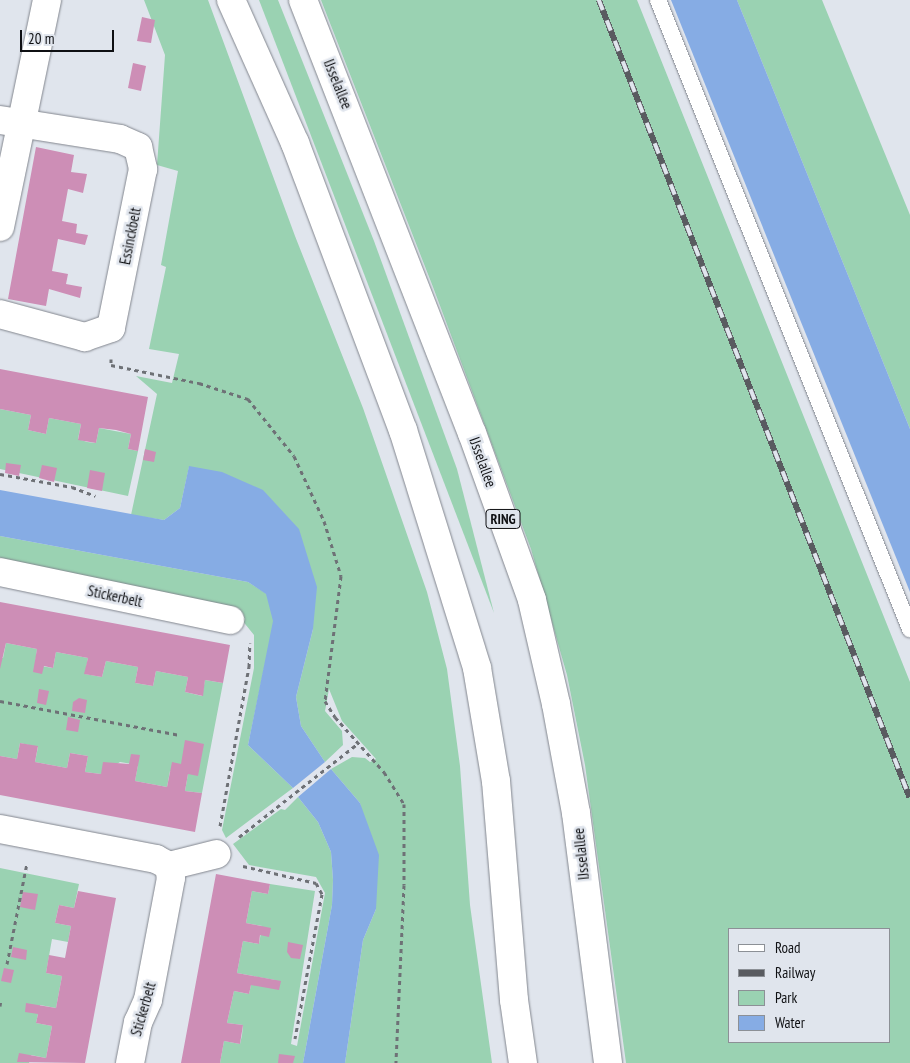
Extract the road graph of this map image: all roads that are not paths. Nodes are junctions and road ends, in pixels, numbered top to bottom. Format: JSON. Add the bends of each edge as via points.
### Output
{"nodes":[{"id":1,"x":47,"y":0,"type":"edge"},
{"id":2,"x":231,"y":0,"type":"edge"},
{"id":3,"x":303,"y":0,"type":"edge"},
{"id":4,"x":658,"y":0,"type":"edge"},
{"id":5,"x":10,"y":122,"type":"edge"},
{"id":6,"x":0,"y":228,"type":"edge"},
{"id":7,"x":0,"y":314,"type":"edge"},
{"id":8,"x":0,"y":572,"type":"edge"},
{"id":9,"x":230,"y":620,"type":"road end"},
{"id":10,"x":910,"y":628,"type":"edge"},
{"id":11,"x":0,"y":829,"type":"edge"},
{"id":12,"x":217,"y":854,"type":"road end"},
{"id":13,"x":169,"y":866,"type":"junction"},
{"id":14,"x":130,"y":1063,"type":"edge"},
{"id":15,"x":523,"y":1063,"type":"edge"},
{"id":16,"x":608,"y":1063,"type":"edge"}],
"edges":[{"from":1,"to":5,"type":"main road"},
{"from":2,"to":15,"type":"main road","via":[[295,142],[404,430],[477,668],[496,781],[514,1000]]},
{"from":3,"to":16,"type":"main road","name":"IJsselallee","number":"RING","via":[[469,424],[532,600],[576,813]]},
{"from":4,"to":10,"type":"lane"},
{"from":5,"to":6,"type":"main road"},
{"from":5,"to":7,"type":"main road","name":"Essinckbelt","via":[[120,139],[138,147],[144,169],[111,328],[85,337]]},
{"from":8,"to":9,"type":"main road","name":"Stickerbelt"},
{"from":11,"to":13,"type":"main road","via":[[156,859]]},
{"from":12,"to":13,"type":"main road"},
{"from":13,"to":14,"type":"main road","name":"Stickerbelt","via":[[170,878],[148,1000],[138,1022]]}]}
